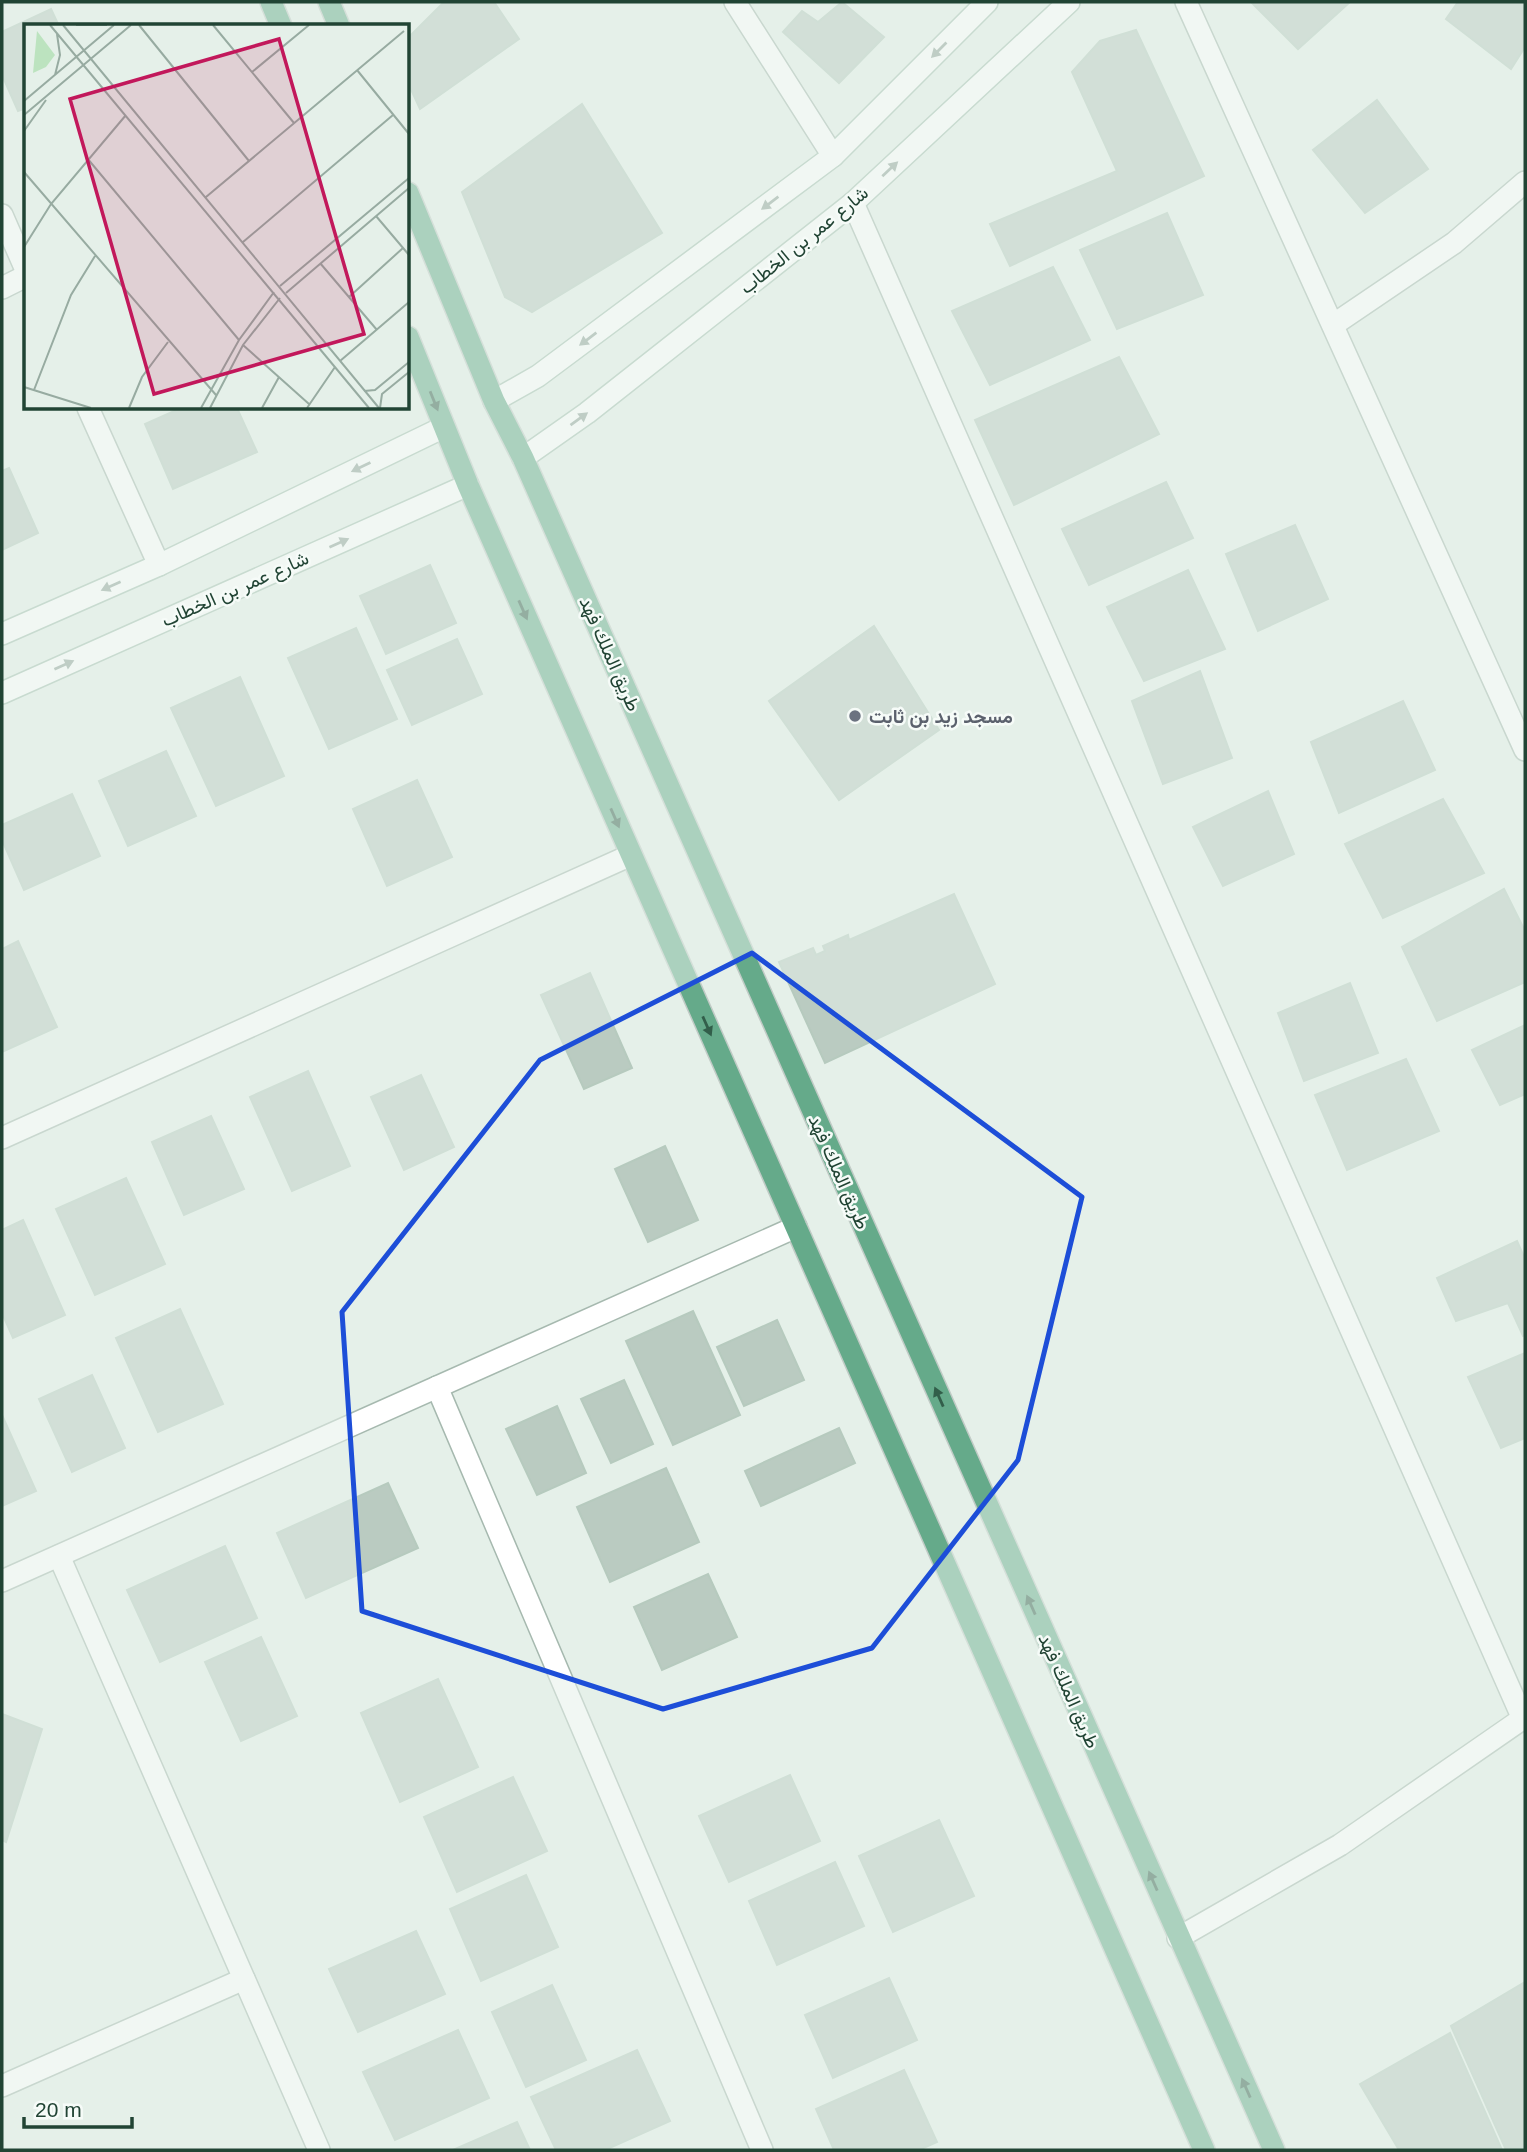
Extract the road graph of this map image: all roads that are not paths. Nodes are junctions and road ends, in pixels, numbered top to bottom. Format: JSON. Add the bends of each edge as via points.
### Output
{"nodes":[{"id":1,"x":271,"y":2,"type":"edge"},
{"id":2,"x":329,"y":2,"type":"edge"},
{"id":3,"x":735,"y":2,"type":"edge"},
{"id":4,"x":987,"y":2,"type":"edge"},
{"id":5,"x":1069,"y":2,"type":"edge"},
{"id":6,"x":1186,"y":2,"type":"edge"},
{"id":7,"x":280,"y":24,"type":"edge"},
{"id":8,"x":338,"y":24,"type":"edge"},
{"id":9,"x":833,"y":156,"type":"junction"},
{"id":10,"x":1525,"y":182,"type":"edge"},
{"id":11,"x":410,"y":197,"type":"edge"},
{"id":12,"x":853,"y":203,"type":"junction"},
{"id":13,"x":2,"y":215,"type":"edge"},
{"id":14,"x":24,"y":265,"type":"edge"},
{"id":15,"x":24,"y":277,"type":"edge"},
{"id":16,"x":2,"y":288,"type":"edge"},
{"id":17,"x":1333,"y":325,"type":"junction"},
{"id":18,"x":410,"y":342,"type":"edge"},
{"id":19,"x":494,"y":401,"type":"junction"},
{"id":20,"x":89,"y":410,"type":"edge"},
{"id":21,"x":444,"y":427,"type":"junction"},
{"id":22,"x":523,"y":458,"type":"junction"},
{"id":23,"x":468,"y":485,"type":"junction"},
{"id":24,"x":159,"y":565,"type":"junction"},
{"id":25,"x":2,"y":634,"type":"edge"},
{"id":26,"x":2,"y":693,"type":"edge"},
{"id":27,"x":1525,"y":750,"type":"edge"},
{"id":28,"x":631,"y":855,"type":"junction"},
{"id":29,"x":2,"y":1138,"type":"edge"},
{"id":30,"x":796,"y":1227,"type":"junction"},
{"id":31,"x":437,"y":1387,"type":"junction"},
{"id":32,"x":59,"y":1556,"type":"junction"},
{"id":33,"x":2,"y":1581,"type":"edge"},
{"id":34,"x":1524,"y":1718,"type":"edge"},
{"id":35,"x":1178,"y":1938,"type":"junction"},
{"id":36,"x":244,"y":1979,"type":"junction"},
{"id":37,"x":2,"y":2086,"type":"edge"},
{"id":38,"x":319,"y":2150,"type":"edge"},
{"id":39,"x":762,"y":2150,"type":"edge"},
{"id":40,"x":1204,"y":2150,"type":"edge"},
{"id":41,"x":1274,"y":2150,"type":"edge"}],
"edges":[{"from":1,"to":7,"type":"main road"},
{"from":2,"to":8,"type":"main road"},
{"from":3,"to":9,"type":"street"},
{"from":4,"to":9,"type":"street","one_way":true},
{"from":12,"to":5,"type":"street","name":"شارع عمر بن الخطاب","one_way":true},
{"from":6,"to":17,"type":"street"},
{"from":9,"to":19,"type":"street","one_way":true,"via":[[538,376]]},
{"from":10,"to":17,"type":"street","via":[[1454,243]]},
{"from":11,"to":19,"type":"main road","name":"طريق الملك فهد"},
{"from":22,"to":12,"type":"street","name":"شارع عمر بن الخطاب","one_way":true,"via":[[587,413]]},
{"from":12,"to":34,"type":"street"},
{"from":13,"to":14,"type":"street"},
{"from":15,"to":16,"type":"street"},
{"from":17,"to":27,"type":"street"},
{"from":18,"to":21,"type":"main road","one_way":true},
{"from":19,"to":22,"type":"main road","name":"طريق الملك فهد"},
{"from":20,"to":24,"type":"street"},
{"from":21,"to":23,"type":"main road"},
{"from":21,"to":24,"type":"street","one_way":true},
{"from":35,"to":22,"type":"main road","name":"طريق الملك فهد","one_way":true},
{"from":26,"to":23,"type":"street","name":"شارع عمر بن الخطاب","one_way":true},
{"from":23,"to":28,"type":"main road","one_way":true},
{"from":24,"to":25,"type":"street","one_way":true},
{"from":28,"to":29,"type":"street"},
{"from":28,"to":30,"type":"main road","one_way":true},
{"from":30,"to":31,"type":"street"},
{"from":30,"to":40,"type":"main road"},
{"from":31,"to":32,"type":"street"},
{"from":31,"to":39,"type":"street"},
{"from":32,"to":33,"type":"street"},
{"from":32,"to":36,"type":"street"},
{"from":34,"to":35,"type":"street","via":[[1340,1844]]},
{"from":41,"to":35,"type":"main road","name":"طريق الملك فهد","one_way":true},
{"from":36,"to":37,"type":"street"},
{"from":36,"to":38,"type":"street"}]}
